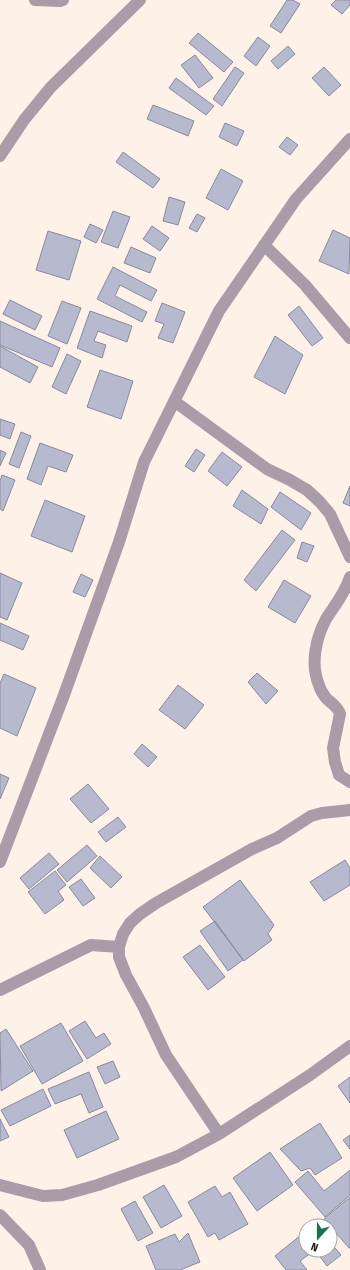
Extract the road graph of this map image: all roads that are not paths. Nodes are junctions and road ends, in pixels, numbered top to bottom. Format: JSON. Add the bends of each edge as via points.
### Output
{"nodes":[{"id":1,"x":35,"y":0,"type":"edge"},
{"id":2,"x":63,"y":0,"type":"edge"},
{"id":3,"x":140,"y":0,"type":"edge"},
{"id":4,"x":350,"y":139,"type":"edge"},
{"id":5,"x":0,"y":156,"type":"edge"},
{"id":6,"x":264,"y":245,"type":"junction"},
{"id":7,"x":350,"y":338,"type":"edge"},
{"id":8,"x":174,"y":401,"type":"junction"},
{"id":9,"x":350,"y":557,"type":"edge"},
{"id":10,"x":350,"y":577,"type":"edge"},
{"id":11,"x":350,"y":782,"type":"edge"},
{"id":12,"x":350,"y":810,"type":"edge"},
{"id":13,"x":0,"y":862,"type":"edge"},
{"id":14,"x":119,"y":948,"type":"junction"},
{"id":15,"x":0,"y":990,"type":"edge"},
{"id":16,"x":350,"y":1046,"type":"edge"},
{"id":17,"x":219,"y":1134,"type":"junction"},
{"id":18,"x":0,"y":1185,"type":"edge"},
{"id":19,"x":0,"y":1215,"type":"edge"},
{"id":20,"x":40,"y":1270,"type":"edge"}],
"edges":[{"from":1,"to":2,"type":"street"},
{"from":3,"to":5,"type":"street","via":[[51,87],[24,120]]},
{"from":4,"to":6,"type":"street","via":[[296,199]]},
{"from":6,"to":7,"type":"street","via":[[305,285]]},
{"from":6,"to":8,"type":"street","via":[[219,310]]},
{"from":8,"to":9,"type":"street","via":[[267,469],[307,490],[330,514]]},
{"from":8,"to":13,"type":"street","via":[[144,462],[119,542],[66,690]]},
{"from":10,"to":11,"type":"street","via":[[344,593],[320,632],[315,655],[315,673],[321,690],[340,714],[334,748],[335,762],[339,775]]},
{"from":12,"to":14,"type":"street","via":[[311,816],[277,838],[252,849],[156,903],[130,923]]},
{"from":14,"to":15,"type":"street","via":[[91,945]]},
{"from":14,"to":17,"type":"street","via":[[119,957],[126,975],[166,1055]]},
{"from":16,"to":17,"type":"street"},
{"from":17,"to":18,"type":"street","via":[[176,1158],[62,1195],[43,1196]]},
{"from":19,"to":20,"type":"street","via":[[29,1246]]}]}
